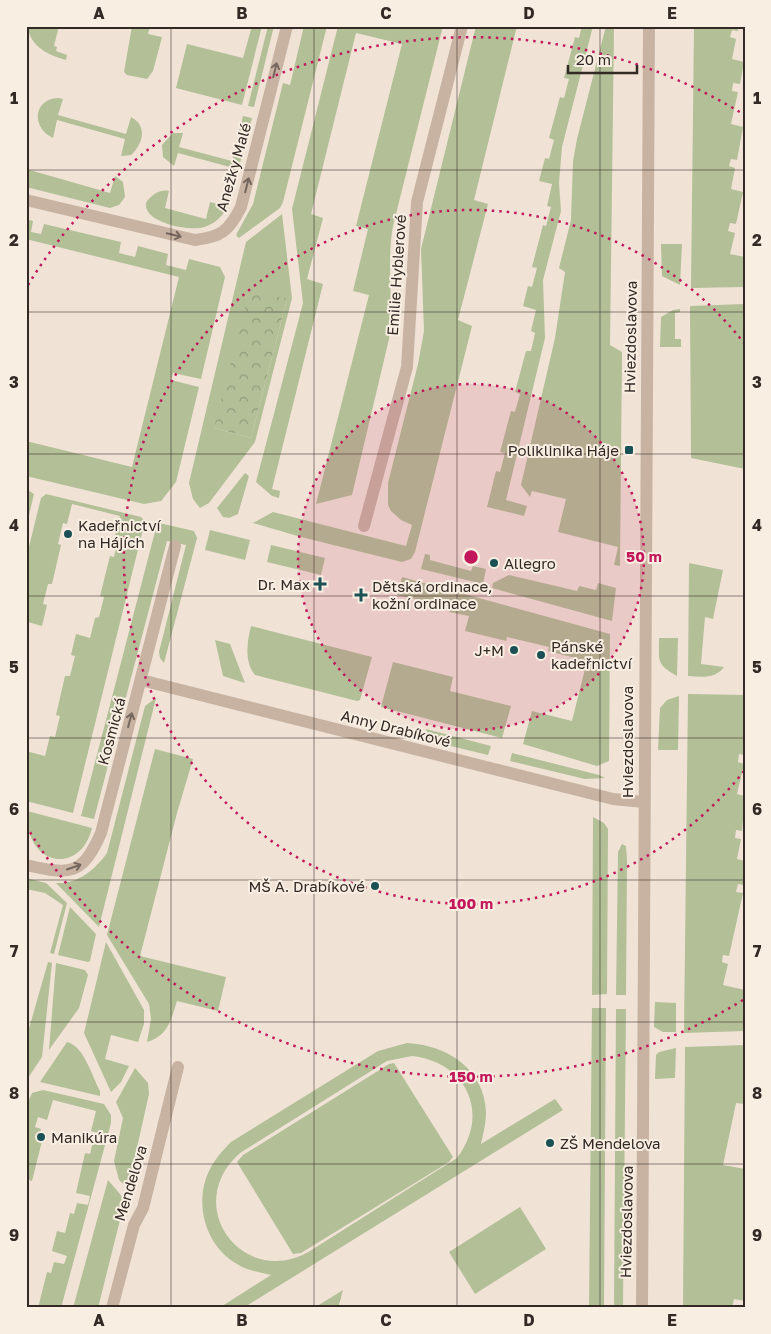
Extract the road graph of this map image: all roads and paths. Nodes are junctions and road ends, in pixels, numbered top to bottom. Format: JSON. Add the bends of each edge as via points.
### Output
{"nodes":[{"id":1,"x":287,"y":26,"type":"edge"},
{"id":2,"x":462,"y":26,"type":"edge"},
{"id":3,"x":649,"y":26,"type":"edge"},
{"id":4,"x":26,"y":200,"type":"edge"},
{"id":5,"x":364,"y":526,"type":"dead end"},
{"id":6,"x":175,"y":546,"type":"dead end"},
{"id":7,"x":141,"y":680,"type":"junction"},
{"id":8,"x":644,"y":802,"type":"junction"},
{"id":9,"x":26,"y":865,"type":"edge"},
{"id":10,"x":178,"y":1067,"type":"dead end"},
{"id":11,"x":112,"y":1308,"type":"edge"},
{"id":12,"x":642,"y":1308,"type":"edge"}],
"edges":[{"from":4,"to":1,"type":"street","name":"Anežky Malé","one_way":true,"via":[[195,240],[220,234],[234,222],[241,207]]},
{"from":2,"to":5,"type":"street","name":"Emilie Hyblerové","via":[[417,202],[406,367]]},
{"from":3,"to":8,"type":"street","name":"Hviezdoslavova"},
{"from":6,"to":7,"type":"street","name":"Kosmická"},
{"from":7,"to":8,"type":"street","name":"Anny Drabíkové","via":[[613,799]]},
{"from":9,"to":7,"type":"street","name":"Kosmická","one_way":true,"via":[[58,871],[74,868],[90,857],[101,833]]},
{"from":8,"to":12,"type":"street","name":"Hviezdoslavova"},
{"from":10,"to":11,"type":"street","name":"Mendelova","via":[[143,1208],[134,1225]]}]}
